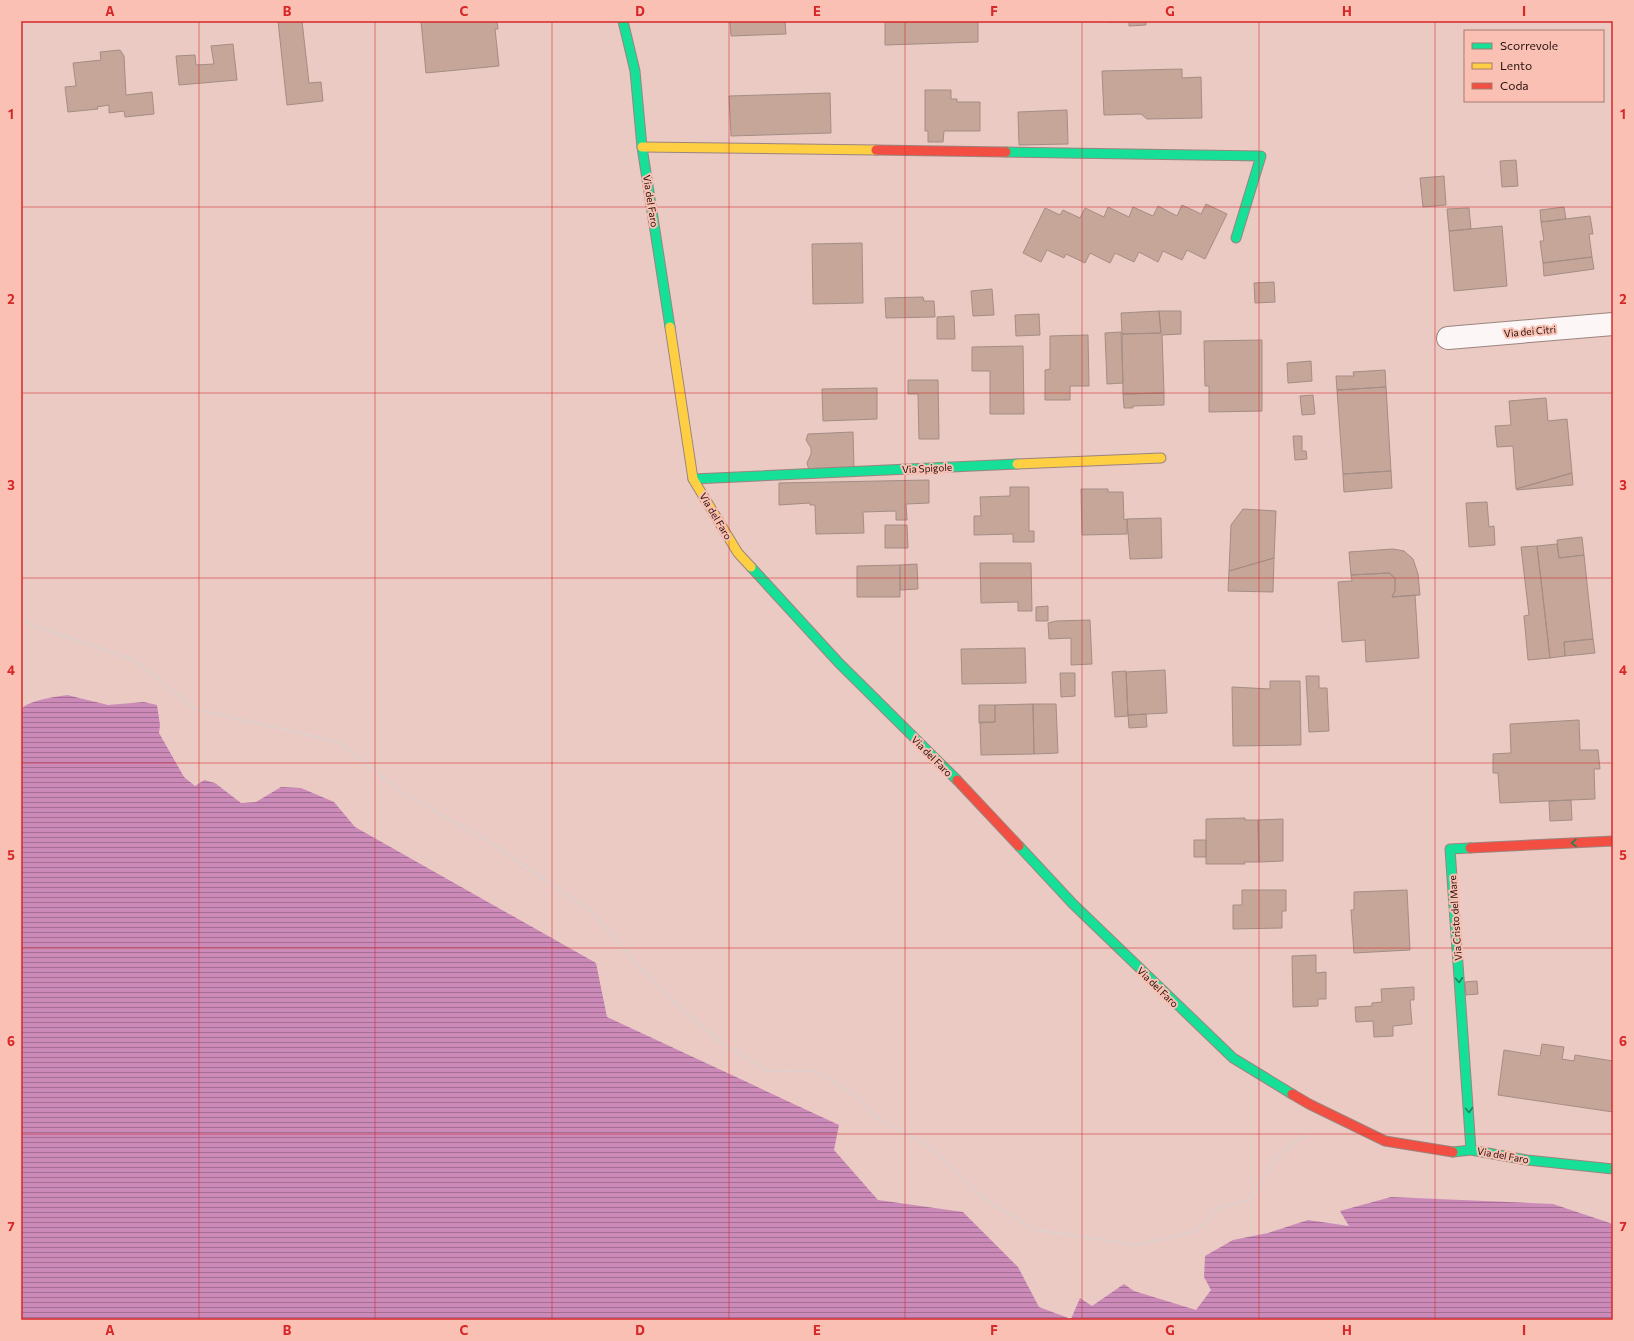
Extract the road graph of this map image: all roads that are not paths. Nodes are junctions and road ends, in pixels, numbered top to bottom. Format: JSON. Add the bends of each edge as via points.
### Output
{"nodes":[{"id":1,"x":623,"y":21,"type":"edge"},
{"id":2,"x":642,"y":147,"type":"junction"},
{"id":3,"x":1236,"y":238,"type":"dead end"},
{"id":4,"x":1613,"y":324,"type":"edge"},
{"id":5,"x":1448,"y":338,"type":"dead end"},
{"id":6,"x":1161,"y":458,"type":"dead end"},
{"id":7,"x":693,"y":479,"type":"junction"},
{"id":8,"x":1613,"y":841,"type":"edge"},
{"id":9,"x":1472,"y":1150,"type":"junction"},
{"id":10,"x":1613,"y":1169,"type":"edge"}],
"edges":[{"from":1,"to":2,"type":"street","name":"Via del Faro","via":[[636,71]]},
{"from":2,"to":3,"type":"street","via":[[1261,156]]},
{"from":2,"to":7,"type":"street","name":"Via del Faro"},
{"from":4,"to":5,"type":"street","name":"Via dei Citri"},
{"from":6,"to":7,"type":"street","name":"Via Spigole"},
{"from":7,"to":9,"type":"street","name":"Via del Faro","via":[[738,552],[839,663],[964,788],[1073,904],[1233,1058],[1309,1104],[1385,1141],[1448,1152]]},
{"from":8,"to":9,"type":"street","name":"Via Cristo del Mare","one_way":true,"via":[[1450,849]]},
{"from":9,"to":10,"type":"street","name":"Via del Faro","via":[[1527,1160]]}]}
